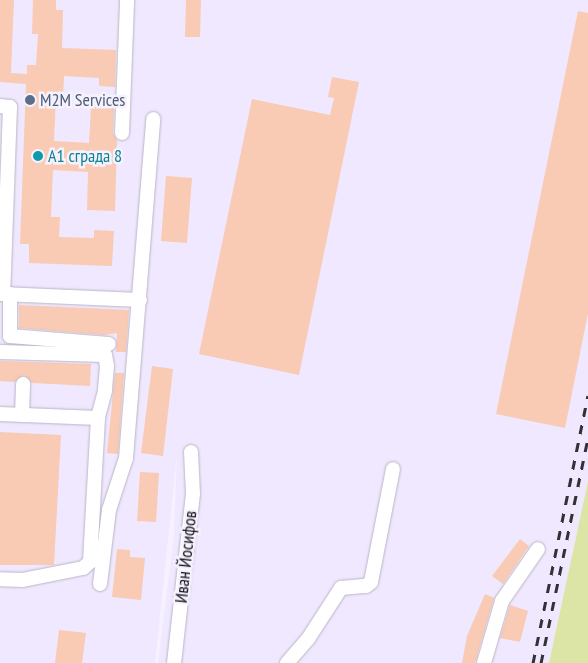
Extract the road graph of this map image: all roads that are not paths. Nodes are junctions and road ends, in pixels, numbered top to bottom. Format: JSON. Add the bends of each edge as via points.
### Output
{"nodes":[{"id":1,"x":127,"y":0,"type":"edge"},
{"id":2,"x":0,"y":106,"type":"edge"},
{"id":3,"x":153,"y":119,"type":"dead end"},
{"id":4,"x":122,"y":133,"type":"dead end"},
{"id":5,"x":4,"y":294,"type":"edge"},
{"id":6,"x":140,"y":300,"type":"junction"},
{"id":7,"x":107,"y":350,"type":"junction"},
{"id":8,"x":0,"y":352,"type":"edge"},
{"id":9,"x":23,"y":384,"type":"dead end"},
{"id":10,"x":0,"y":414,"type":"edge"},
{"id":11,"x":22,"y":415,"type":"junction"},
{"id":12,"x":98,"y":418,"type":"junction"},
{"id":13,"x":191,"y":452,"type":"dead end"},
{"id":14,"x":394,"y":469,"type":"dead end"},
{"id":15,"x":538,"y":549,"type":"dead end"},
{"id":16,"x":0,"y":579,"type":"edge"},
{"id":17,"x":100,"y":584,"type":"dead end"},
{"id":18,"x":174,"y":663,"type":"edge"},
{"id":19,"x":287,"y":663,"type":"edge"},
{"id":20,"x":484,"y":663,"type":"edge"}],
"edges":[{"from":1,"to":4,"type":"street"},
{"from":2,"to":5,"type":"street","via":[[10,107]]},
{"from":3,"to":6,"type":"street"},
{"from":5,"to":6,"type":"street"},
{"from":5,"to":7,"type":"street","via":[[10,336]]},
{"from":6,"to":17,"type":"street","via":[[126,458],[109,510]]},
{"from":7,"to":8,"type":"street"},
{"from":7,"to":12,"type":"street","via":[[106,390]]},
{"from":9,"to":11,"type":"street"},
{"from":10,"to":11,"type":"street"},
{"from":11,"to":12,"type":"street"},
{"from":12,"to":16,"type":"street","via":[[90,562],[83,568],[23,580]]},
{"from":13,"to":18,"type":"street","name":"Иван Йосифов","via":[[193,494]]},
{"from":14,"to":19,"type":"street","via":[[371,582],[366,586],[341,588],[308,639]]},
{"from":15,"to":20,"type":"street","via":[[502,601]]}]}
